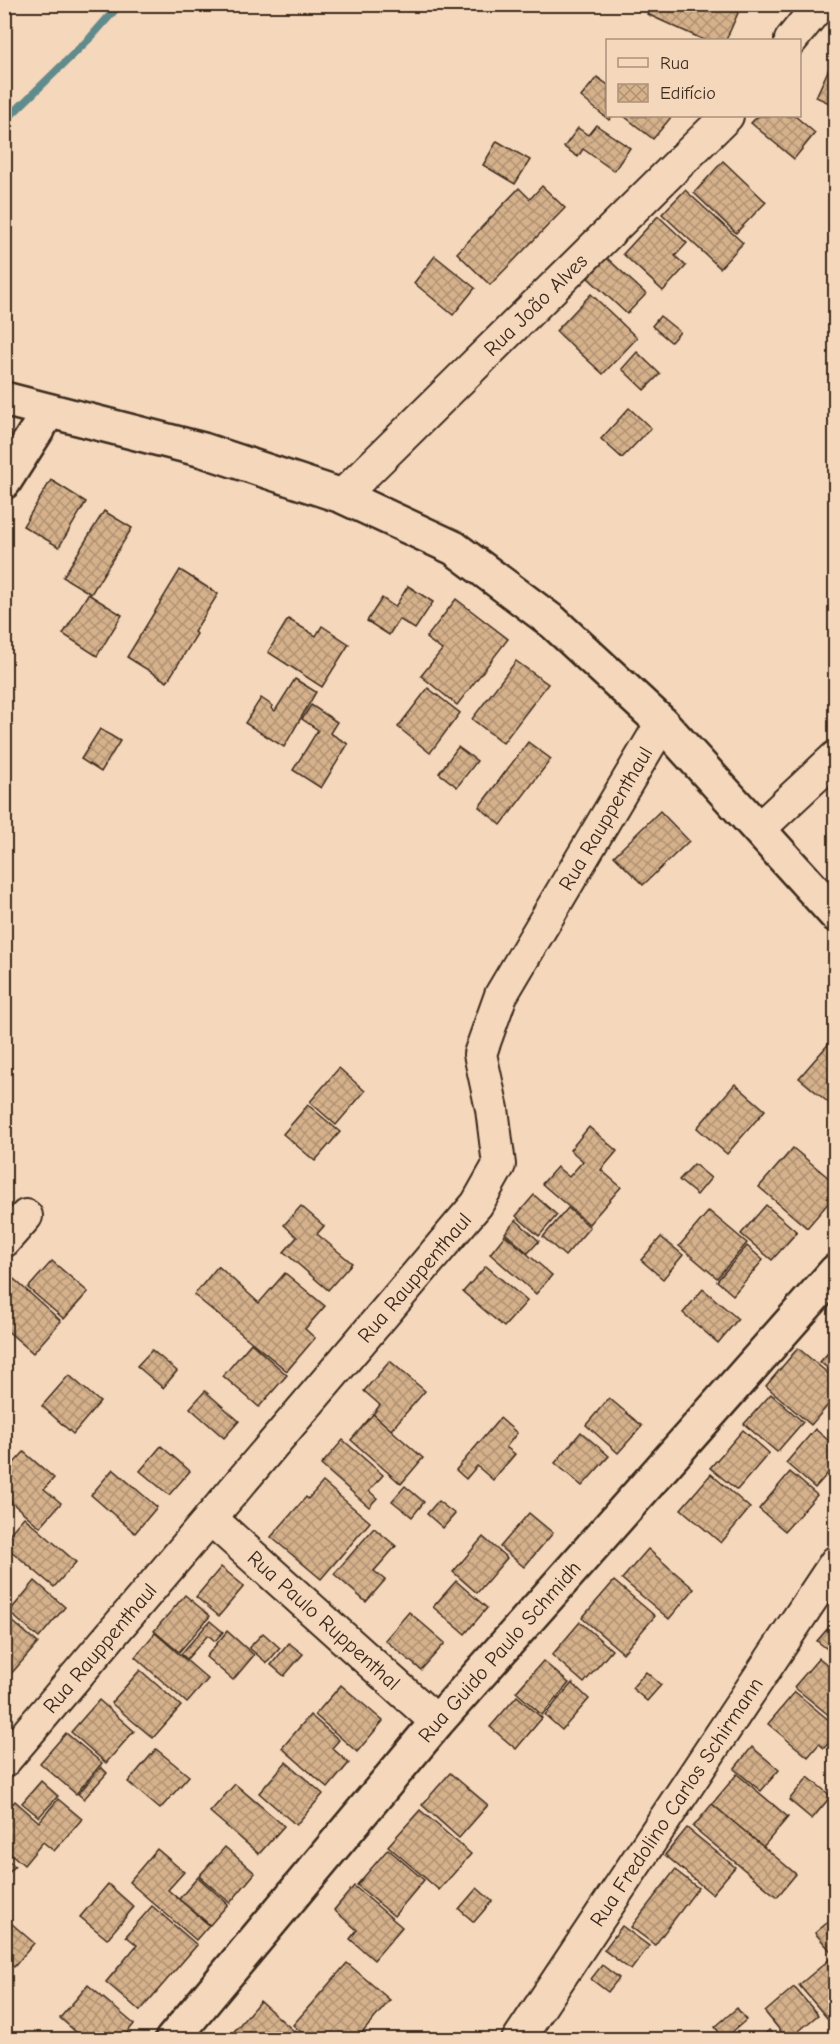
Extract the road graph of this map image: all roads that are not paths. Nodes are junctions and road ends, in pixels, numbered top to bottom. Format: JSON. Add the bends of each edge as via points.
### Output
{"nodes":[{"id":1,"x":820,"y":4,"type":"edge"},
{"id":2,"x":792,"y":39,"type":"edge"},
{"id":3,"x":726,"y":117,"type":"edge"},
{"id":4,"x":4,"y":399,"type":"edge"},
{"id":5,"x":49,"y":411,"type":"junction"},
{"id":6,"x":4,"y":482,"type":"edge"},
{"id":7,"x":342,"y":496,"type":"junction"},
{"id":8,"x":662,"y":723,"type":"junction"},
{"id":9,"x":836,"y":757,"type":"edge"},
{"id":10,"x":759,"y":829,"type":"junction"},
{"id":11,"x":836,"y":915,"type":"edge"},
{"id":12,"x":26,"y":1216,"type":"dead end"},
{"id":13,"x":4,"y":1240,"type":"edge"},
{"id":14,"x":836,"y":1271,"type":"edge"},
{"id":15,"x":210,"y":1518,"type":"junction"},
{"id":16,"x":836,"y":1562,"type":"edge"},
{"id":17,"x":438,"y":1722,"type":"junction"},
{"id":18,"x":4,"y":1761,"type":"edge"},
{"id":19,"x":172,"y":2040,"type":"edge"},
{"id":20,"x":518,"y":2040,"type":"edge"}],
"edges":[{"from":1,"to":2,"type":"street"},
{"from":3,"to":7,"type":"street","name":"Rua João Alves"},
{"from":4,"to":5,"type":"street"},
{"from":5,"to":6,"type":"street"},
{"from":5,"to":7,"type":"street","via":[[203,450]]},
{"from":7,"to":8,"type":"street","via":[[454,548],[553,622]]},
{"from":8,"to":10,"type":"street"},
{"from":8,"to":15,"type":"street","name":"Rua Rauppenthaul","via":[[501,995],[480,1053],[499,1165],[494,1175],[477,1204]]},
{"from":9,"to":10,"type":"street"},
{"from":10,"to":11,"type":"street"},
{"from":12,"to":13,"type":"street"},
{"from":14,"to":17,"type":"street","name":"Rua Guido Paulo Schmidh"},
{"from":15,"to":17,"type":"street","name":"Rua Paulo Ruppenthal"},
{"from":15,"to":18,"type":"street","name":"Rua Rauppenthaul"},
{"from":16,"to":20,"type":"street","name":"Rua Fredolino Carlos Schirmann"},
{"from":17,"to":19,"type":"street","name":"Rua Guido Paulo Schmidh"}]}
